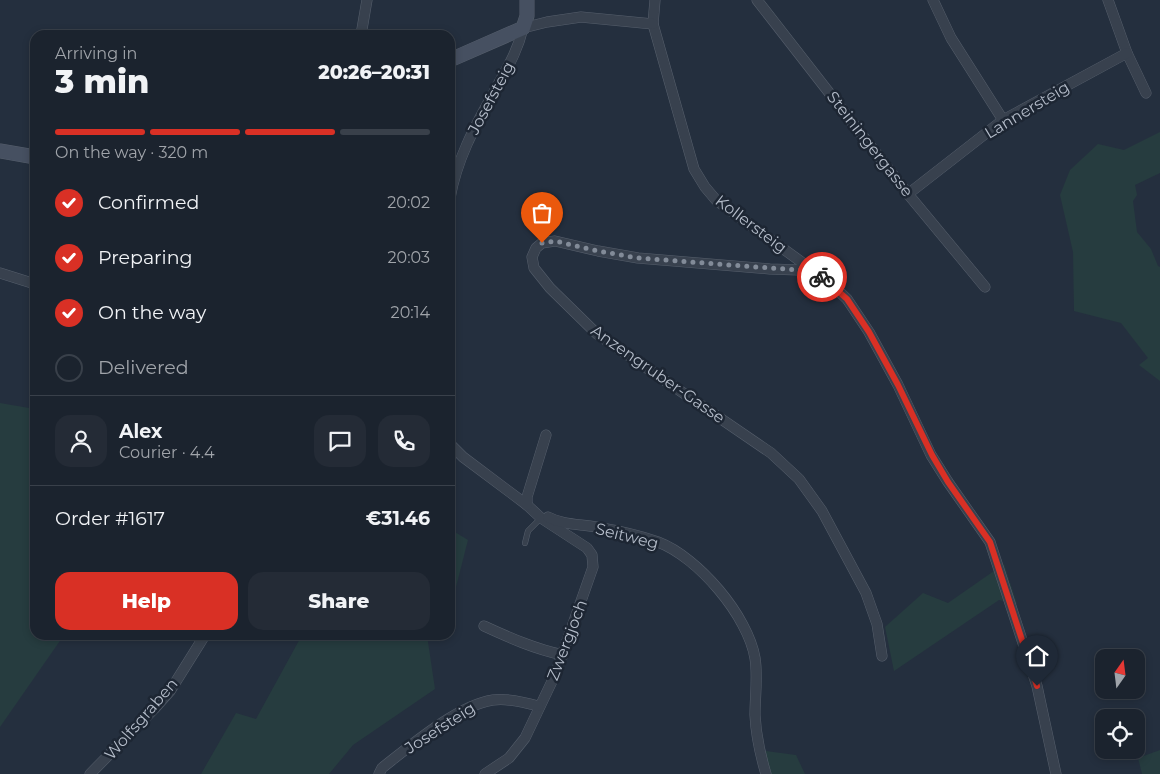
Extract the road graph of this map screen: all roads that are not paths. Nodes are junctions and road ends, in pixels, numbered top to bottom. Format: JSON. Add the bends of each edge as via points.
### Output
{"nodes":[{"id":1,"x":367,"y":0,"type":"edge"},
{"id":2,"x":526,"y":0,"type":"edge"},
{"id":3,"x":655,"y":0,"type":"edge"},
{"id":4,"x":757,"y":0,"type":"edge"},
{"id":5,"x":932,"y":0,"type":"edge"},
{"id":6,"x":1108,"y":0,"type":"edge"},
{"id":7,"x":653,"y":24,"type":"junction"},
{"id":8,"x":523,"y":28,"type":"junction"},
{"id":9,"x":362,"y":30,"type":"edge"},
{"id":10,"x":1127,"y":53,"type":"junction"},
{"id":11,"x":455,"y":58,"type":"edge"},
{"id":12,"x":1146,"y":93,"type":"dead end"},
{"id":13,"x":1002,"y":120,"type":"junction"},
{"id":14,"x":0,"y":151,"type":"edge"},
{"id":15,"x":30,"y":157,"type":"edge"},
{"id":16,"x":455,"y":172,"type":"edge"},
{"id":17,"x":908,"y":194,"type":"junction"},
{"id":18,"x":811,"y":268,"type":"junction"},
{"id":19,"x":0,"y":273,"type":"edge"},
{"id":20,"x":30,"y":282,"type":"edge"},
{"id":21,"x":985,"y":287,"type":"dead end"},
{"id":22,"x":546,"y":435,"type":"dead end"},
{"id":23,"x":455,"y":449,"type":"edge"},
{"id":24,"x":535,"y":511,"type":"junction"},
{"id":25,"x":525,"y":543,"type":"dead end"},
{"id":26,"x":484,"y":626,"type":"dead end"},
{"id":27,"x":202,"y":640,"type":"edge"},
{"id":28,"x":563,"y":655,"type":"junction"},
{"id":29,"x":882,"y":656,"type":"dead end"},
{"id":30,"x":538,"y":706,"type":"junction"},
{"id":31,"x":90,"y":774,"type":"edge"},
{"id":32,"x":379,"y":774,"type":"edge"},
{"id":33,"x":485,"y":774,"type":"edge"},
{"id":34,"x":766,"y":774,"type":"edge"},
{"id":35,"x":1056,"y":774,"type":"edge"}],
"edges":[{"from":1,"to":9,"type":"street"},
{"from":2,"to":8,"type":"street","via":[[527,16]]},
{"from":3,"to":7,"type":"street","name":"Kollersteig"},
{"from":4,"to":17,"type":"street","name":"Steiningergasse"},
{"from":5,"to":13,"type":"street","via":[[951,38]]},
{"from":6,"to":10,"type":"street"},
{"from":7,"to":8,"type":"street","via":[[581,17]]},
{"from":7,"to":18,"type":"street","name":"Kollersteig","via":[[694,169],[705,187],[716,200]]},
{"from":8,"to":11,"type":"street"},
{"from":8,"to":16,"type":"street","name":"Josefsteig","via":[[518,48],[480,117]]},
{"from":10,"to":12,"type":"street"},
{"from":10,"to":13,"type":"street","name":"Lannersteig"},
{"from":13,"to":17,"type":"street","name":"Lannersteig"},
{"from":14,"to":15,"type":"street"},
{"from":17,"to":21,"type":"street","name":"Steiningergasse"},
{"from":18,"to":29,"type":"street","name":"Anzengruber-Gasse","via":[[799,270],[638,258],[555,241],[542,243],[532,257],[534,268],[550,288],[597,334],[771,452],[799,479],[822,511],[866,593],[877,624]]},
{"from":18,"to":35,"type":"street","name":"Kollersteig","via":[[847,299],[869,332],[932,455],[990,542],[1037,686]]},
{"from":19,"to":20,"type":"street"},
{"from":22,"to":24,"type":"street","via":[[527,496]]},
{"from":23,"to":24,"type":"street"},
{"from":24,"to":25,"type":"lane"},
{"from":24,"to":28,"type":"street","name":"Zwergjoch","via":[[592,555],[589,581]]},
{"from":24,"to":34,"type":"street","name":"Seitweg","via":[[558,522],[597,527],[659,542],[694,563],[707,576],[733,608],[752,646],[755,715]]},
{"from":26,"to":28,"type":"street","via":[[513,640]]},
{"from":27,"to":31,"type":"street","name":"Wolfsgraben","via":[[170,691]]},
{"from":28,"to":30,"type":"street","name":"Zwergjoch"},
{"from":30,"to":32,"type":"street","name":"Josefsteig","via":[[510,700],[475,704],[426,734],[382,768]]},
{"from":30,"to":33,"type":"street","name":"Zwergjoch","via":[[525,738],[509,758]]}]}
